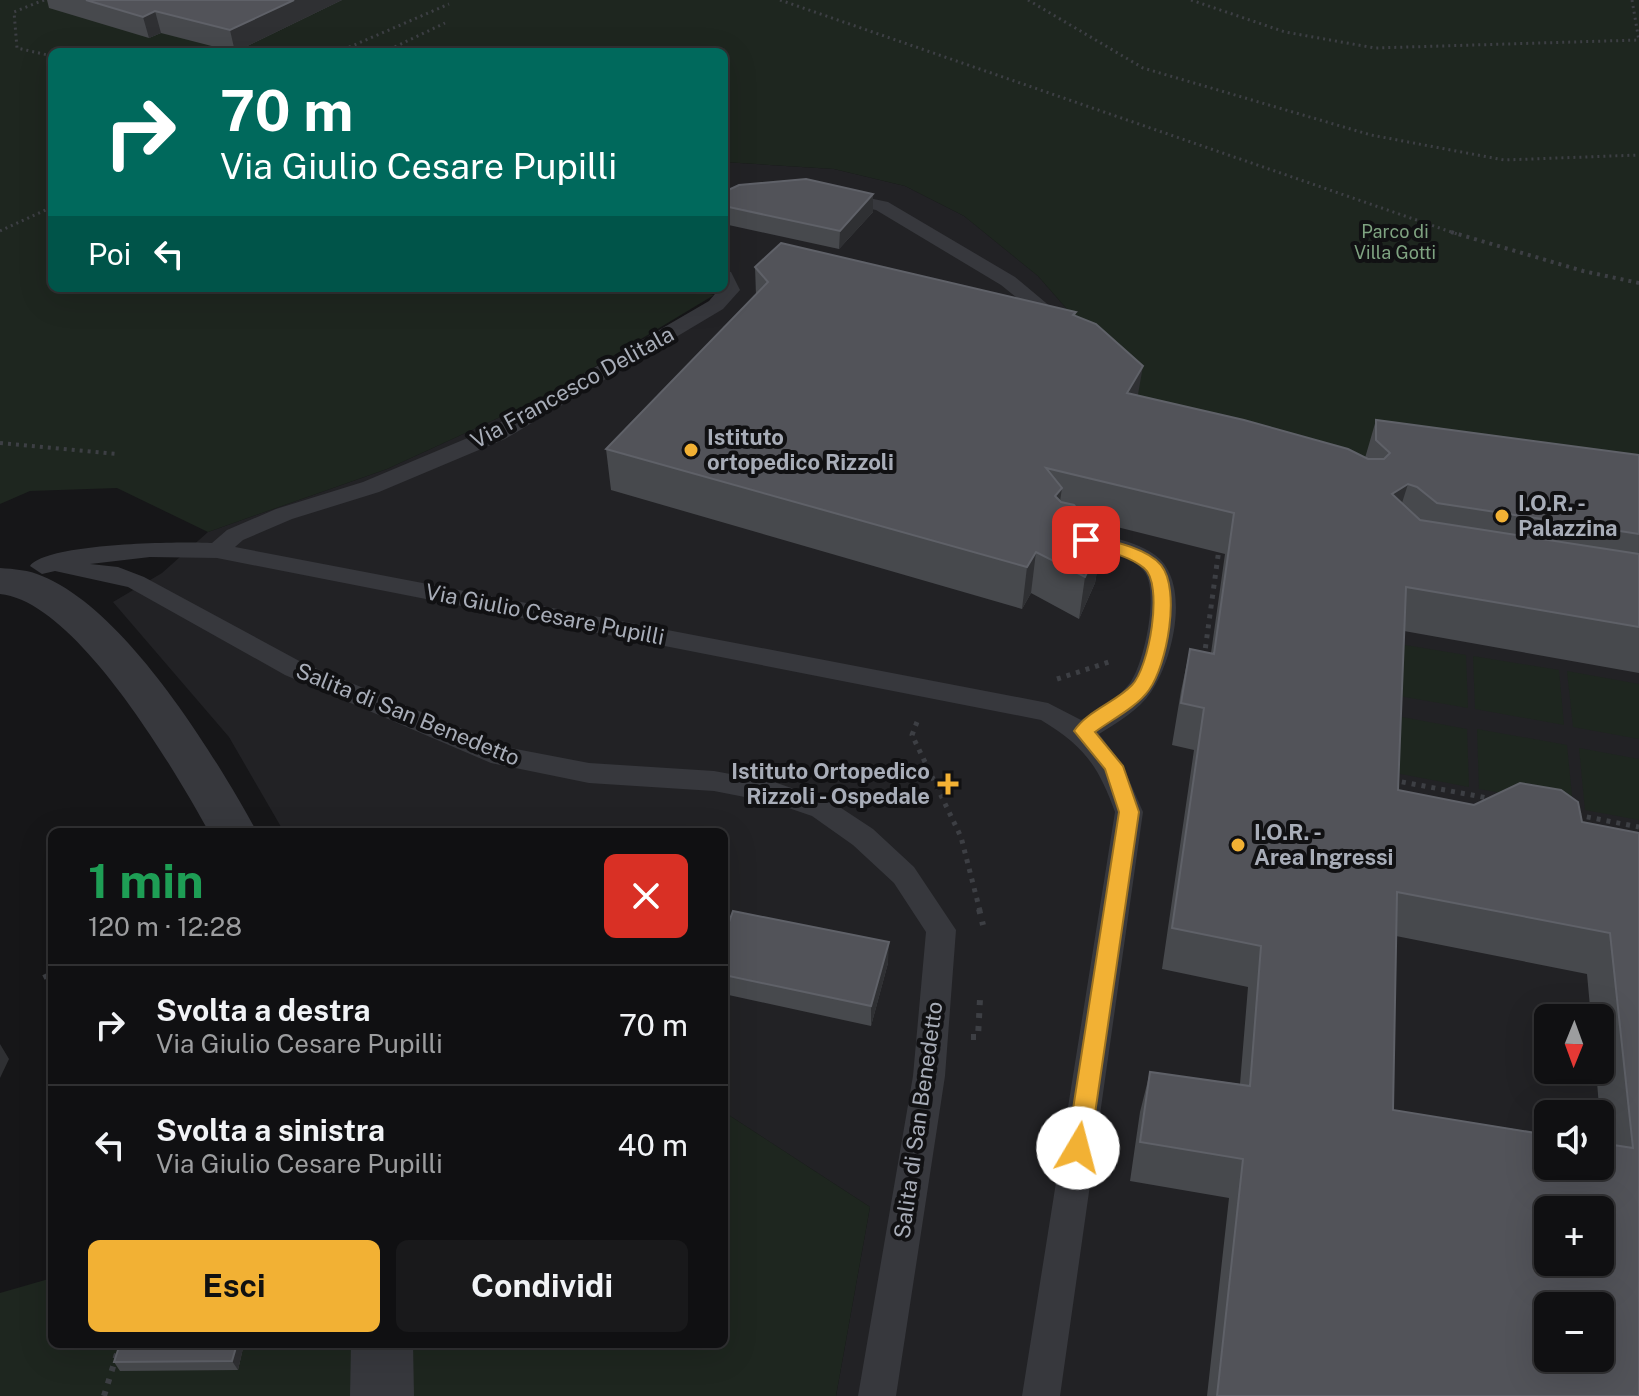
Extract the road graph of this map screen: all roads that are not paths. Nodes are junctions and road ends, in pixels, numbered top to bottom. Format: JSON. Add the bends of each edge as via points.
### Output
{"nodes":[{"id":1,"x":822,"y":193,"type":"edge"},
{"id":2,"x":728,"y":285,"type":"edge"},
{"id":3,"x":1073,"y":334,"type":"edge"},
{"id":4,"x":1064,"y":535,"type":"edge"},
{"id":5,"x":217,"y":551,"type":"junction"},
{"id":6,"x":42,"y":566,"type":"junction"},
{"id":7,"x":0,"y":578,"type":"edge"},
{"id":8,"x":1083,"y":731,"type":"junction"},
{"id":9,"x":231,"y":828,"type":"edge"},
{"id":10,"x":382,"y":1348,"type":"edge"},
{"id":11,"x":382,"y":1396,"type":"edge"},
{"id":12,"x":877,"y":1396,"type":"edge"},
{"id":13,"x":1041,"y":1396,"type":"edge"}],
"edges":[{"from":1,"to":3,"type":"lane","via":[[882,206],[1008,281]]},
{"from":2,"to":5,"type":"lane","name":"Via Francesco Delitala","via":[[730,290],[716,305],[497,434],[371,487],[284,514],[235,535]]},
{"from":4,"to":8,"type":"lane","via":[[1139,557],[1154,567],[1162,584],[1162,621],[1141,688]]},
{"from":5,"to":6,"type":"lane","name":"Via Giulio Cesare Pupilli","via":[[124,550]]},
{"from":5,"to":8,"type":"lane","name":"Via Giulio Cesare Pupilli","via":[[1048,712]]},
{"from":6,"to":7,"type":"street","name":"Via Giulio Cesare Pupilli"},
{"from":6,"to":12,"type":"lane","name":"Salita di San Benedetto","via":[[136,582],[294,669],[501,756],[589,773],[714,781],[810,804],[863,837],[904,875],[941,930],[929,1076]]},
{"from":7,"to":9,"type":"street","via":[[30,586],[123,663]]},
{"from":8,"to":13,"type":"lane","name":"Via Giulio Cesare Pupilli","via":[[1114,766],[1129,812]]},
{"from":10,"to":11,"type":"street"}]}
